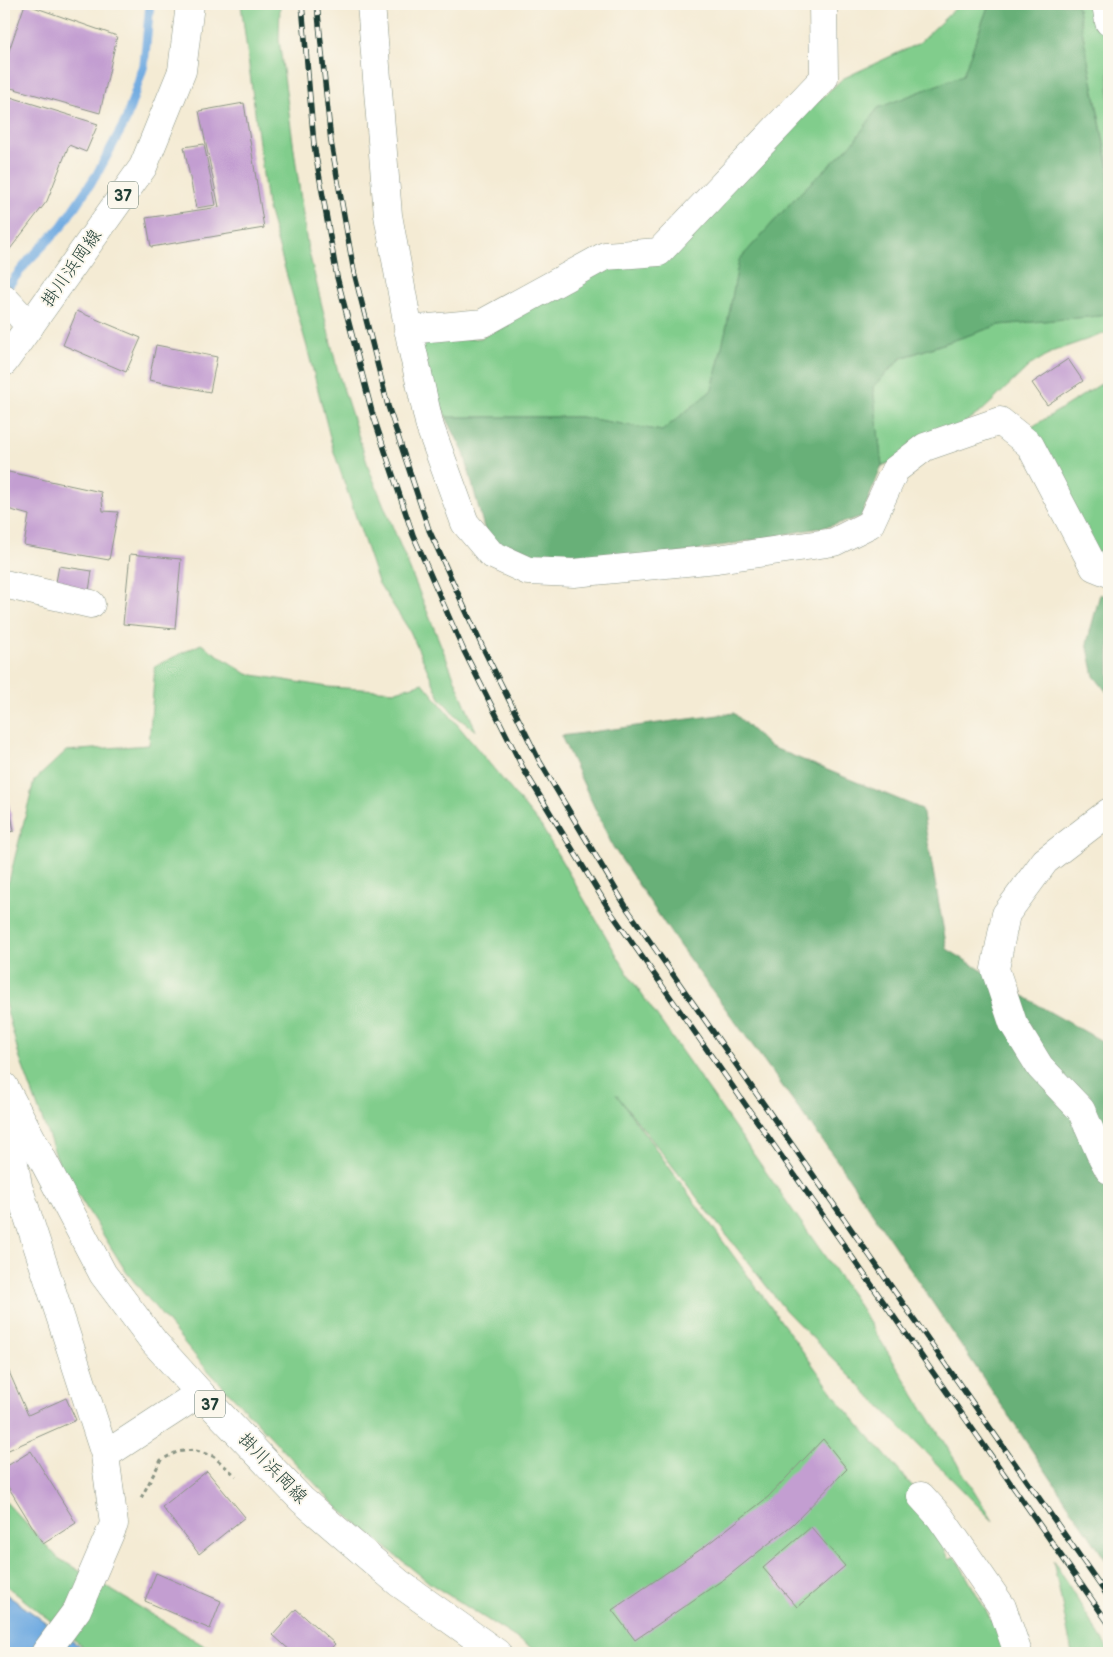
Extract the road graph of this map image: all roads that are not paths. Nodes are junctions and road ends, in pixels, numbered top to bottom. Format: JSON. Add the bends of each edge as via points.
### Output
{"nodes":[{"id":1,"x":190,"y":4,"type":"edge"},
{"id":2,"x":371,"y":4,"type":"edge"},
{"id":3,"x":823,"y":4,"type":"edge"},
{"id":4,"x":1106,"y":4,"type":"edge"},
{"id":5,"x":1109,"y":22,"type":"edge"},
{"id":6,"x":8,"y":302,"type":"edge"},
{"id":7,"x":30,"y":326,"type":"junction"},
{"id":8,"x":408,"y":330,"type":"junction"},
{"id":9,"x":4,"y":362,"type":"edge"},
{"id":10,"x":1109,"y":573,"type":"edge"},
{"id":11,"x":4,"y":584,"type":"edge"},
{"id":12,"x":91,"y":604,"type":"dead end"},
{"id":13,"x":1109,"y":812,"type":"edge"},
{"id":14,"x":4,"y":1086,"type":"edge"},
{"id":15,"x":4,"y":1107,"type":"edge"},
{"id":16,"x":1109,"y":1170,"type":"edge"},
{"id":17,"x":200,"y":1393,"type":"junction"},
{"id":18,"x":105,"y":1455,"type":"junction"},
{"id":19,"x":921,"y":1496,"type":"dead end"},
{"id":20,"x":45,"y":1653,"type":"edge"},
{"id":21,"x":497,"y":1653,"type":"edge"},
{"id":22,"x":1018,"y":1653,"type":"edge"}],
"edges":[{"from":1,"to":7,"type":"street","name":"掛川浜岡線","number":"37","via":[[182,71],[143,167]]},
{"from":2,"to":8,"type":"street","via":[[388,215]]},
{"from":3,"to":8,"type":"street","via":[[824,78],[659,252],[605,256],[483,324]]},
{"from":4,"to":5,"type":"street"},
{"from":6,"to":7,"type":"street"},
{"from":7,"to":9,"type":"street","name":"掛川浜岡線","number":"37"},
{"from":8,"to":10,"type":"street","via":[[430,427],[465,523],[491,554],[528,571],[574,573],[716,559],[834,542],[870,524],[895,470],[925,447],[1000,421],[1030,445],[1094,566]]},
{"from":11,"to":12,"type":"street"},
{"from":13,"to":16,"type":"street","via":[[1045,861],[1017,898],[1006,914],[995,969],[1014,1023],[1040,1068],[1082,1110]]},
{"from":14,"to":17,"type":"street","name":"掛川浜岡線","number":"37","via":[[103,1274],[154,1342]]},
{"from":15,"to":18,"type":"street","via":[[18,1186]]},
{"from":17,"to":18,"type":"street"},
{"from":17,"to":21,"type":"street","name":"掛川浜岡線","number":"37","via":[[302,1500],[399,1583]]},
{"from":18,"to":20,"type":"street","via":[[114,1524],[77,1610]]},
{"from":19,"to":22,"type":"street","via":[[940,1517],[1002,1607]]}]}
